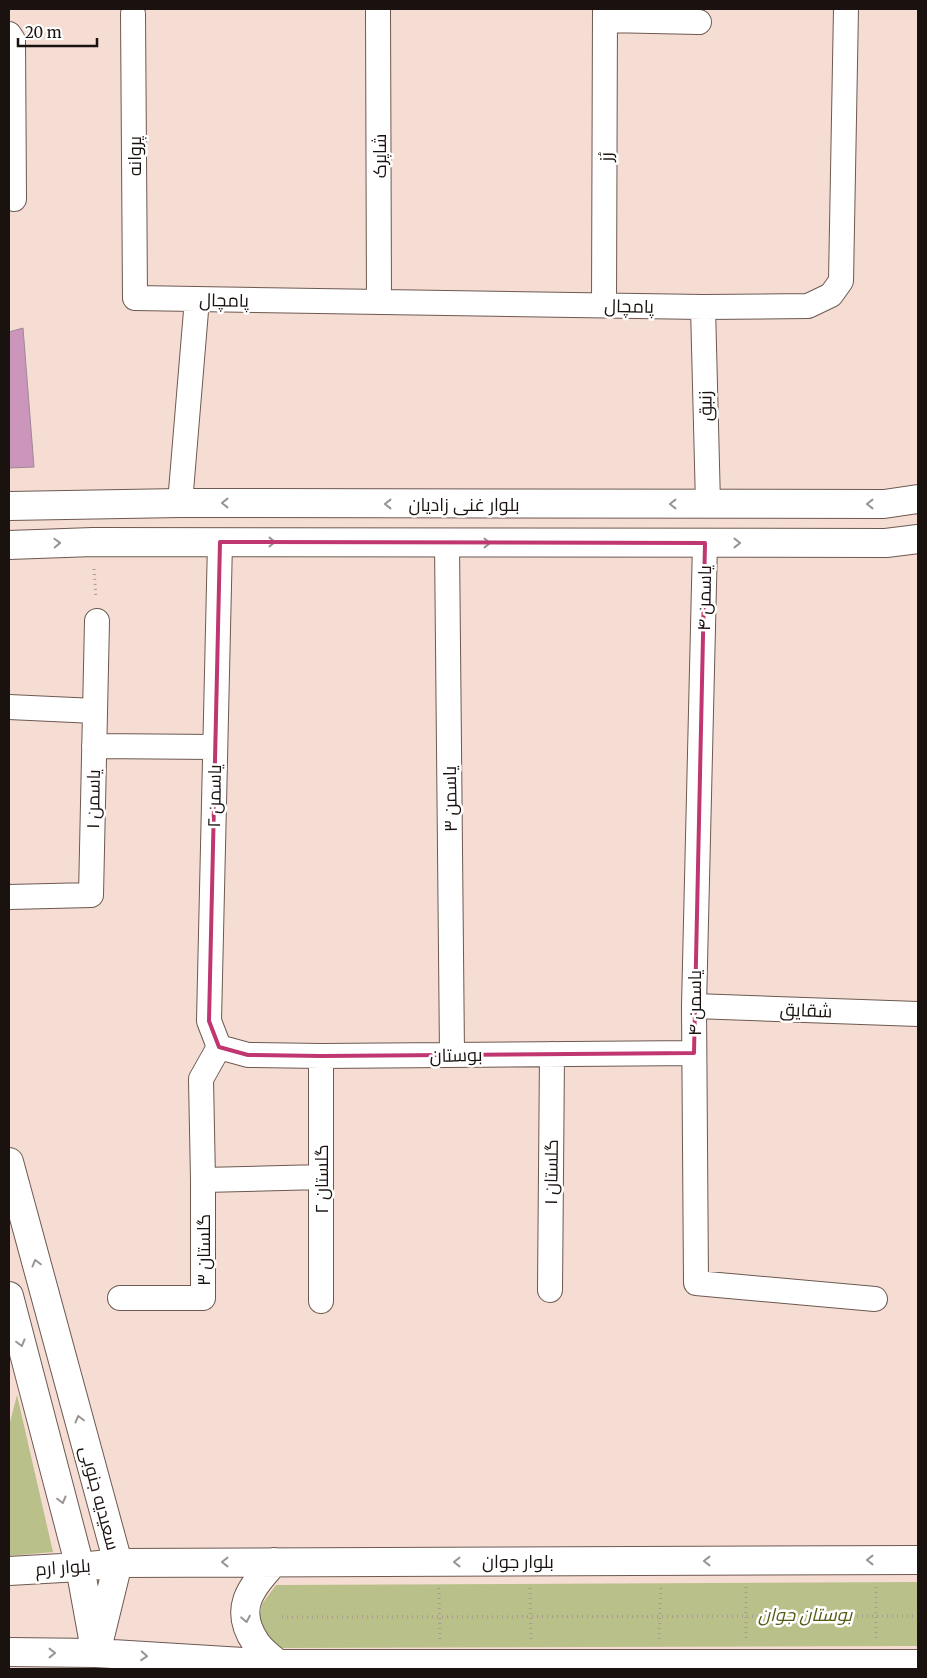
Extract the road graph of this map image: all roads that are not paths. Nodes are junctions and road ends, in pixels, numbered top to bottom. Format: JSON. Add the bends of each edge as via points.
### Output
{"nodes":[{"id":1,"x":378,"y":9,"type":"edge"},
{"id":2,"x":846,"y":9,"type":"edge"},
{"id":3,"x":133,"y":14,"type":"dead end"},
{"id":4,"x":605,"y":15,"type":"edge"},
{"id":5,"x":699,"y":22,"type":"dead end"},
{"id":6,"x":9,"y":34,"type":"edge"},
{"id":7,"x":14,"y":199,"type":"dead end"},
{"id":8,"x":136,"y":298,"type":"joint"},
{"id":9,"x":198,"y":299,"type":"junction"},
{"id":10,"x":380,"y":302,"type":"junction"},
{"id":11,"x":604,"y":305,"type":"junction"},
{"id":12,"x":703,"y":307,"type":"junction"},
{"id":13,"x":918,"y":499,"type":"edge"},
{"id":14,"x":180,"y":503,"type":"junction"},
{"id":15,"x":708,"y":504,"type":"junction"},
{"id":16,"x":9,"y":506,"type":"edge"},
{"id":17,"x":918,"y":539,"type":"edge"},
{"id":18,"x":220,"y":542,"type":"junction"},
{"id":19,"x":447,"y":543,"type":"junction"},
{"id":20,"x":705,"y":543,"type":"junction"},
{"id":21,"x":9,"y":545,"type":"edge"},
{"id":22,"x":97,"y":621,"type":"road end"},
{"id":23,"x":9,"y":708,"type":"edge"},
{"id":24,"x":95,"y":711,"type":"junction"},
{"id":25,"x":94,"y":746,"type":"junction"},
{"id":26,"x":215,"y":747,"type":"junction"},
{"id":27,"x":9,"y":897,"type":"edge"},
{"id":28,"x":694,"y":1006,"type":"junction"},
{"id":29,"x":918,"y":1014,"type":"edge"},
{"id":30,"x":220,"y":1047,"type":"junction"},
{"id":31,"x":694,"y":1053,"type":"junction"},
{"id":32,"x":552,"y":1054,"type":"junction"},
{"id":33,"x":452,"y":1055,"type":"junction"},
{"id":34,"x":321,"y":1056,"type":"junction"},
{"id":35,"x":9,"y":1162,"type":"edge"},
{"id":36,"x":321,"y":1177,"type":"junction"},
{"id":37,"x":203,"y":1180,"type":"junction"},
{"id":38,"x":550,"y":1290,"type":"dead end"},
{"id":39,"x":9,"y":1296,"type":"edge"},
{"id":40,"x":120,"y":1298,"type":"dead end"},
{"id":41,"x":875,"y":1299,"type":"dead end"},
{"id":42,"x":321,"y":1301,"type":"dead end"},
{"id":43,"x":918,"y":1560,"type":"edge"},
{"id":44,"x":118,"y":1562,"type":"junction"},
{"id":45,"x":274,"y":1562,"type":"junction"},
{"id":46,"x":80,"y":1567,"type":"junction"},
{"id":47,"x":9,"y":1571,"type":"edge"},
{"id":48,"x":9,"y":1652,"type":"edge"},
{"id":49,"x":96,"y":1661,"type":"edge"},
{"id":50,"x":278,"y":1664,"type":"junction"},
{"id":51,"x":918,"y":1664,"type":"edge"},
{"id":52,"x":829,"y":1667,"type":"edge"}],
"edges":[{"from":1,"to":10,"type":"street","name":"شاپرک"},
{"from":2,"to":12,"type":"street","name":"پامچال","via":[[841,281],[830,296],[808,306]]},
{"from":3,"to":8,"type":"street","name":"پروانه"},
{"from":4,"to":5,"type":"street"},
{"from":4,"to":11,"type":"street","name":"رُز"},
{"from":6,"to":7,"type":"street","via":[[13,40]]},
{"from":8,"to":9,"type":"street","name":"پامچال"},
{"from":9,"to":10,"type":"street","name":"پامچال"},
{"from":9,"to":14,"type":"street"},
{"from":10,"to":11,"type":"street","name":"پامچال"},
{"from":11,"to":12,"type":"street","name":"پامچال"},
{"from":12,"to":15,"type":"street","name":"زنبق"},
{"from":13,"to":15,"type":"main road","name":"بلوار غنی زادیان","one_way":true,"via":[[884,504]]},
{"from":15,"to":14,"type":"main road","name":"بلوار غنی زادیان","one_way":true},
{"from":14,"to":16,"type":"main road","name":"بلوار غنی زادیان"},
{"from":15,"to":20,"type":"main road"},
{"from":20,"to":17,"type":"main road","one_way":true,"via":[[886,544]]},
{"from":18,"to":19,"type":"main road","one_way":true},
{"from":21,"to":18,"type":"main road","one_way":true},
{"from":18,"to":26,"type":"street","name":"یاسمن ۲"},
{"from":19,"to":20,"type":"main road","one_way":true},
{"from":19,"to":33,"type":"street","name":"یاسمن ۳"},
{"from":20,"to":28,"type":"street","name":"یاسمن ۴"},
{"from":22,"to":24,"type":"street","name":"یاسمن ۱"},
{"from":23,"to":24,"type":"street"},
{"from":24,"to":25,"type":"street","name":"یاسمن ۱"},
{"from":25,"to":26,"type":"street"},
{"from":25,"to":27,"type":"street","name":"یاسمن ۱","via":[[92,895]]},
{"from":26,"to":30,"type":"street","name":"یاسمن ۲","via":[[209,1021]]},
{"from":28,"to":29,"type":"street","name":"شقایق"},
{"from":28,"to":31,"type":"street","name":"یاسمن ۴"},
{"from":30,"to":34,"type":"street","name":"بوستان","via":[[248,1055]]},
{"from":30,"to":37,"type":"street","name":"گلستان ۳","via":[[201,1079]]},
{"from":31,"to":32,"type":"street","name":"بوستان"},
{"from":31,"to":41,"type":"street","name":"یاسمن ۴","via":[[696,1283]]},
{"from":32,"to":33,"type":"street","name":"بوستان"},
{"from":32,"to":38,"type":"street","name":"گلستان ۱"},
{"from":33,"to":34,"type":"street","name":"بوستان"},
{"from":34,"to":36,"type":"street","name":"گلستان ۲"},
{"from":44,"to":35,"type":"main road","name":"سعیدیه جنوبی","one_way":true},
{"from":36,"to":37,"type":"street"},
{"from":36,"to":42,"type":"street","name":"گلستان ۲"},
{"from":37,"to":40,"type":"street","name":"گلستان ۳","via":[[203,1298]]},
{"from":39,"to":46,"type":"main road","name":"سعیدیه جنوبی","one_way":true},
{"from":43,"to":45,"type":"main road","name":"بلوار جوان","one_way":true},
{"from":45,"to":44,"type":"main road","name":"بلوار جوان","one_way":true},
{"from":44,"to":46,"type":"main road","name":"بلوار ارم"},
{"from":44,"to":49,"type":"main road","name":"سعیدیه جنوبی"},
{"from":45,"to":50,"type":"main road","one_way":true,"via":[[249,1594],[244,1614],[256,1645]]},
{"from":46,"to":47,"type":"main road","name":"بلوار ارم"},
{"from":46,"to":49,"type":"main road","name":"سعیدیه جنوبی"},
{"from":48,"to":49,"type":"main road","one_way":true},
{"from":49,"to":50,"type":"main road","one_way":true},
{"from":50,"to":52,"type":"main road","via":[[746,1664]]},
{"from":51,"to":52,"type":"main road"}]}
